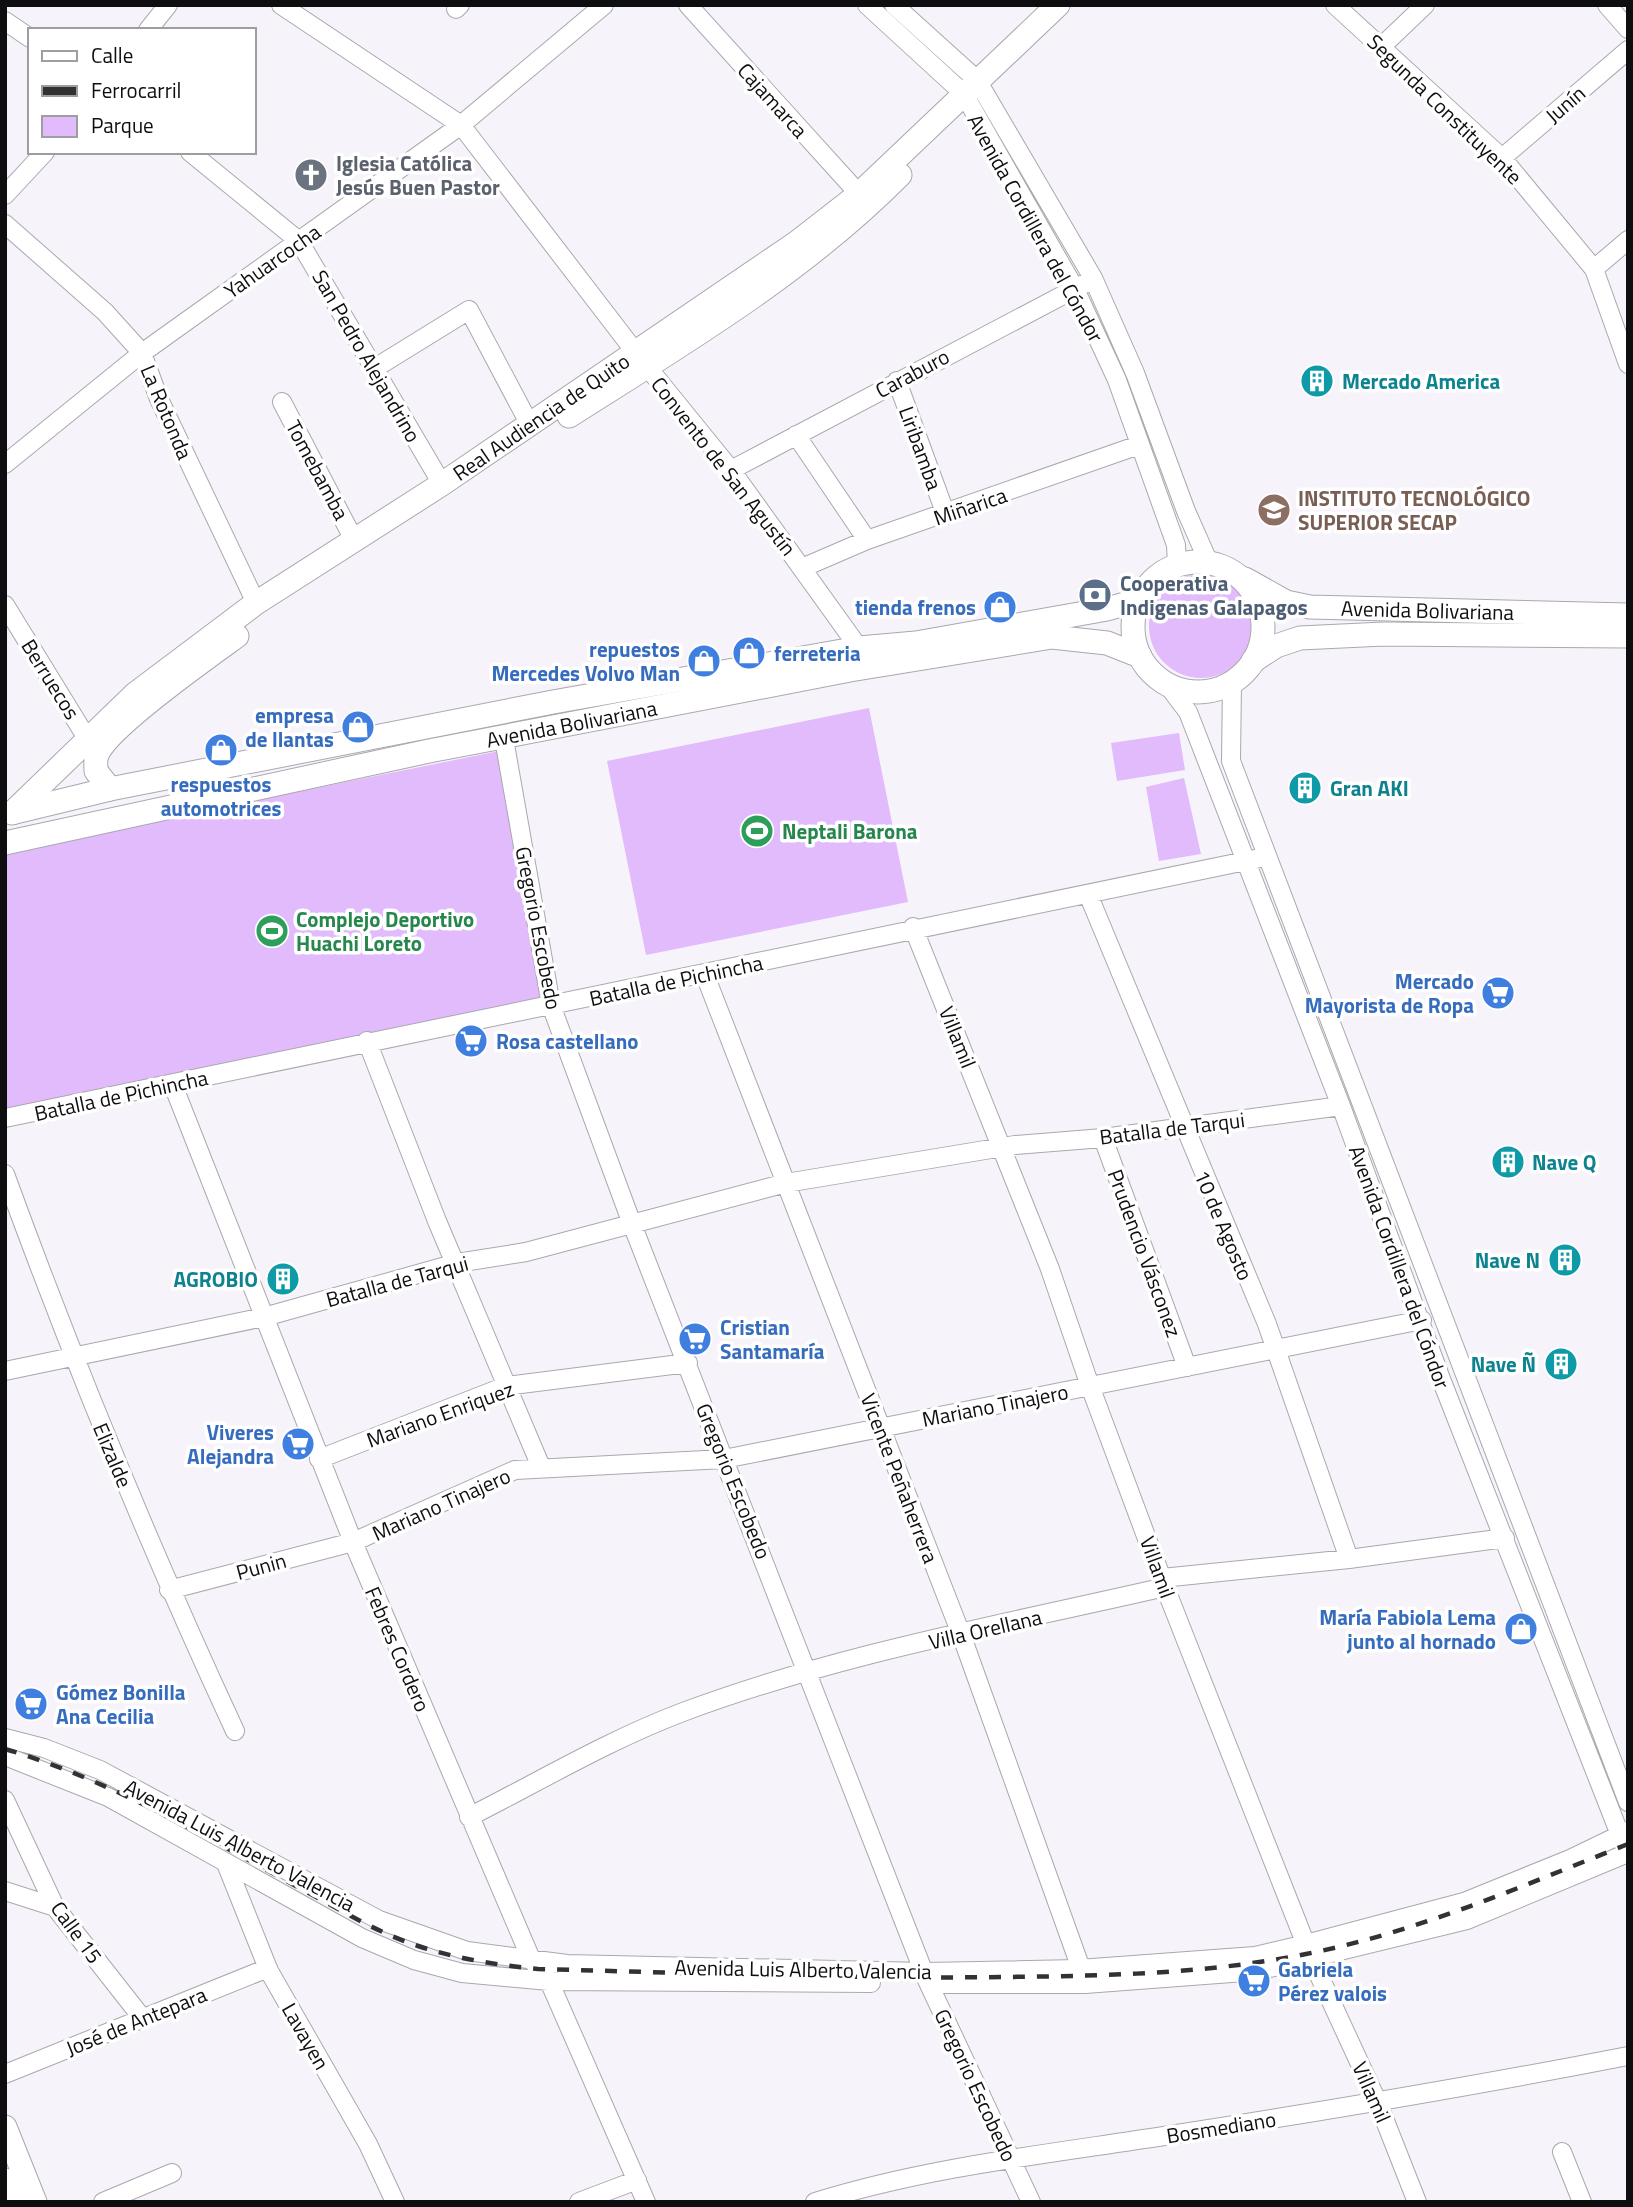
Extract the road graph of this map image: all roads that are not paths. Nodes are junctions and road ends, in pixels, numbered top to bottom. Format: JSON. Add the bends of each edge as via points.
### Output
{"nodes":[{"id":1,"x":168,"y":5,"type":"edge"},
{"id":2,"x":281,"y":5,"type":"edge"},
{"id":3,"x":688,"y":5,"type":"edge"},
{"id":4,"x":867,"y":5,"type":"edge"},
{"id":5,"x":894,"y":5,"type":"edge"},
{"id":6,"x":1058,"y":5,"type":"edge"},
{"id":7,"x":1076,"y":5,"type":"edge"},
{"id":8,"x":1335,"y":5,"type":"edge"},
{"id":9,"x":1425,"y":5,"type":"edge"},
{"id":10,"x":1607,"y":5,"type":"edge"},
{"id":11,"x":594,"y":8,"type":"edge"},
{"id":12,"x":5,"y":21,"type":"edge"},
{"id":13,"x":150,"y":28,"type":"edge"},
{"id":14,"x":1628,"y":29,"type":"edge"},
{"id":15,"x":28,"y":37,"type":"edge"},
{"id":16,"x":1381,"y":47,"type":"junction"},
{"id":17,"x":1628,"y":50,"type":"edge"},
{"id":18,"x":973,"y":92,"type":"junction"},
{"id":19,"x":461,"y":125,"type":"junction"},
{"id":20,"x":43,"y":154,"type":"edge"},
{"id":21,"x":192,"y":154,"type":"edge"},
{"id":22,"x":1502,"y":158,"type":"junction"},
{"id":23,"x":1034,"y":176,"type":"junction"},
{"id":24,"x":1017,"y":187,"type":"junction"},
{"id":25,"x":859,"y":194,"type":"junction"},
{"id":26,"x":5,"y":195,"type":"edge"},
{"id":27,"x":5,"y":224,"type":"edge"},
{"id":28,"x":1628,"y":240,"type":"edge"},
{"id":29,"x":299,"y":242,"type":"junction"},
{"id":30,"x":1594,"y":269,"type":"junction"},
{"id":31,"x":1094,"y":278,"type":"junction"},
{"id":32,"x":1075,"y":289,"type":"junction"},
{"id":33,"x":142,"y":353,"type":"junction"},
{"id":34,"x":641,"y":360,"type":"junction"},
{"id":35,"x":1628,"y":364,"type":"edge"},
{"id":36,"x":374,"y":368,"type":"junction"},
{"id":37,"x":897,"y":381,"type":"junction"},
{"id":38,"x":282,"y":402,"type":"dead end"},
{"id":39,"x":530,"y":425,"type":"junction"},
{"id":40,"x":796,"y":435,"type":"junction"},
{"id":41,"x":1139,"y":445,"type":"junction"},
{"id":42,"x":5,"y":464,"type":"edge"},
{"id":43,"x":731,"y":470,"type":"junction"},
{"id":44,"x":442,"y":484,"type":"junction"},
{"id":45,"x":946,"y":515,"type":"junction"},
{"id":46,"x":353,"y":538,"type":"junction"},
{"id":47,"x":867,"y":540,"type":"junction"},
{"id":48,"x":1209,"y":563,"type":"junction"},
{"id":49,"x":1177,"y":565,"type":"junction"},
{"id":50,"x":802,"y":568,"type":"junction"},
{"id":51,"x":1236,"y":574,"type":"junction"},
{"id":52,"x":1139,"y":600,"type":"junction"},
{"id":53,"x":256,"y":603,"type":"junction"},
{"id":54,"x":5,"y":605,"type":"edge"},
{"id":55,"x":1628,"y":615,"type":"edge"},
{"id":56,"x":1628,"y":636,"type":"edge"},
{"id":57,"x":859,"y":648,"type":"junction"},
{"id":58,"x":1140,"y":656,"type":"junction"},
{"id":59,"x":1253,"y":661,"type":"junction"},
{"id":60,"x":1166,"y":683,"type":"junction"},
{"id":61,"x":1232,"y":683,"type":"junction"},
{"id":62,"x":504,"y":739,"type":"junction"},
{"id":63,"x":94,"y":745,"type":"junction"},
{"id":64,"x":110,"y":789,"type":"junction"},
{"id":65,"x":9,"y":814,"type":"edge"},
{"id":66,"x":5,"y":843,"type":"edge"},
{"id":67,"x":1265,"y":857,"type":"junction"},
{"id":68,"x":1246,"y":861,"type":"junction"},
{"id":69,"x":1088,"y":894,"type":"junction"},
{"id":70,"x":913,"y":927,"type":"junction"},
{"id":71,"x":705,"y":975,"type":"junction"},
{"id":72,"x":551,"y":1005,"type":"junction"},
{"id":73,"x":367,"y":1041,"type":"junction"},
{"id":74,"x":173,"y":1085,"type":"junction"},
{"id":75,"x":1341,"y":1106,"type":"junction"},
{"id":76,"x":5,"y":1118,"type":"edge"},
{"id":77,"x":1182,"y":1127,"type":"junction"},
{"id":78,"x":1103,"y":1138,"type":"junction"},
{"id":79,"x":1003,"y":1147,"type":"junction"},
{"id":80,"x":5,"y":1174,"type":"edge"},
{"id":81,"x":786,"y":1183,"type":"junction"},
{"id":82,"x":632,"y":1224,"type":"junction"},
{"id":83,"x":457,"y":1263,"type":"junction"},
{"id":84,"x":264,"y":1317,"type":"junction"},
{"id":85,"x":1422,"y":1320,"type":"junction"},
{"id":86,"x":1275,"y":1350,"type":"junction"},
{"id":87,"x":72,"y":1357,"type":"junction"},
{"id":88,"x":688,"y":1363,"type":"junction"},
{"id":89,"x":1186,"y":1367,"type":"junction"},
{"id":90,"x":5,"y":1371,"type":"edge"},
{"id":91,"x":506,"y":1386,"type":"junction"},
{"id":92,"x":1090,"y":1386,"type":"junction"},
{"id":93,"x":881,"y":1428,"type":"junction"},
{"id":94,"x":319,"y":1459,"type":"junction"},
{"id":95,"x":724,"y":1459,"type":"junction"},
{"id":96,"x":541,"y":1466,"type":"junction"},
{"id":97,"x":1505,"y":1538,"type":"junction"},
{"id":98,"x":353,"y":1542,"type":"junction"},
{"id":99,"x":1349,"y":1559,"type":"junction"},
{"id":100,"x":1163,"y":1582,"type":"junction"},
{"id":101,"x":169,"y":1590,"type":"junction"},
{"id":102,"x":961,"y":1634,"type":"junction"},
{"id":103,"x":806,"y":1672,"type":"junction"},
{"id":104,"x":235,"y":1731,"type":"dead end"},
{"id":105,"x":5,"y":1738,"type":"edge"},
{"id":106,"x":5,"y":1756,"type":"edge"},
{"id":107,"x":5,"y":1800,"type":"edge"},
{"id":108,"x":1628,"y":1802,"type":"edge"},
{"id":109,"x":469,"y":1817,"type":"junction"},
{"id":110,"x":1623,"y":1832,"type":"edge"},
{"id":111,"x":1628,"y":1854,"type":"edge"},
{"id":112,"x":227,"y":1866,"type":"junction"},
{"id":113,"x":5,"y":1891,"type":"edge"},
{"id":114,"x":55,"y":1907,"type":"junction"},
{"id":115,"x":1309,"y":1952,"type":"junction"},
{"id":116,"x":531,"y":1959,"type":"junction"},
{"id":117,"x":268,"y":1968,"type":"junction"},
{"id":118,"x":1082,"y":1976,"type":"junction"},
{"id":119,"x":927,"y":1978,"type":"junction"},
{"id":120,"x":549,"y":1980,"type":"junction"},
{"id":121,"x":143,"y":2019,"type":"junction"},
{"id":122,"x":1628,"y":2056,"type":"edge"},
{"id":123,"x":5,"y":2074,"type":"edge"},
{"id":124,"x":1378,"y":2103,"type":"junction"},
{"id":125,"x":5,"y":2127,"type":"edge"},
{"id":126,"x":1562,"y":2152,"type":"dead end"},
{"id":127,"x":1010,"y":2160,"type":"junction"},
{"id":128,"x":172,"y":2173,"type":"dead end"},
{"id":129,"x":5,"y":2180,"type":"edge"},
{"id":130,"x":637,"y":2180,"type":"junction"},
{"id":131,"x":15,"y":2202,"type":"edge"},
{"id":132,"x":35,"y":2202,"type":"edge"},
{"id":133,"x":103,"y":2202,"type":"edge"},
{"id":134,"x":395,"y":2202,"type":"edge"},
{"id":135,"x":579,"y":2202,"type":"edge"},
{"id":136,"x":646,"y":2202,"type":"edge"},
{"id":137,"x":815,"y":2202,"type":"edge"},
{"id":138,"x":1031,"y":2202,"type":"edge"},
{"id":139,"x":1417,"y":2202,"type":"edge"},
{"id":140,"x":1582,"y":2202,"type":"edge"}],
"edges":[{"from":1,"to":13,"type":"street"},
{"from":2,"to":19,"type":"street","name":"Convento de San Agustín"},
{"from":3,"to":25,"type":"street","name":"Cajamarca"},
{"from":4,"to":18,"type":"street","name":"Avenida Cordillera del Cóndor"},
{"from":5,"to":18,"type":"street","name":"Avenida Cordillera del Cóndor"},
{"from":6,"to":18,"type":"main road","name":"Real Audiencia de Quito"},
{"from":7,"to":18,"type":"main road","name":"Real Audiencia de Quito"},
{"from":8,"to":16,"type":"street","name":"Segunda Constituyente"},
{"from":9,"to":16,"type":"street"},
{"from":10,"to":14,"type":"street"},
{"from":11,"to":19,"type":"street","name":"Yahuarcocha"},
{"from":12,"to":15,"type":"street"},
{"from":16,"to":22,"type":"street","name":"Segunda Constituyente"},
{"from":17,"to":22,"type":"street","name":"Junín"},
{"from":18,"to":23,"type":"street","name":"Avenida Cordillera del Cóndor"},
{"from":18,"to":24,"type":"street","name":"Avenida Cordillera del Cóndor"},
{"from":18,"to":25,"type":"main road","name":"Real Audiencia de Quito"},
{"from":18,"to":34,"type":"main road","name":"Real Audiencia de Quito","via":[[866,210],[815,252]]},
{"from":19,"to":29,"type":"street","name":"Yahuarcocha"},
{"from":19,"to":34,"type":"street","name":"Convento de San Agustín"},
{"from":20,"to":26,"type":"street"},
{"from":21,"to":29,"type":"street","name":"San Pedro Alejandrino"},
{"from":22,"to":30,"type":"street","name":"Segunda Constituyente"},
{"from":23,"to":24,"type":"street"},
{"from":23,"to":31,"type":"street","name":"Avenida Cordillera del Cóndor"},
{"from":24,"to":32,"type":"street","name":"Avenida Cordillera del Cóndor"},
{"from":25,"to":34,"type":"main road","name":"Real Audiencia de Quito"},
{"from":27,"to":33,"type":"street","name":"La Rotonda","via":[[105,312]]},
{"from":28,"to":30,"type":"street"},
{"from":29,"to":33,"type":"street","name":"Yahuarcocha"},
{"from":29,"to":36,"type":"street","name":"San Pedro Alejandrino"},
{"from":30,"to":35,"type":"street","name":"Segunda Constituyente"},
{"from":31,"to":32,"type":"street","name":"Caraburo"},
{"from":31,"to":48,"type":"street","name":"Avenida Cordillera del Cóndor"},
{"from":32,"to":37,"type":"street","name":"Caraburo"},
{"from":32,"to":41,"type":"street","name":"Avenida Cordillera del Cóndor","via":[[1117,380]]},
{"from":33,"to":42,"type":"street","name":"Yahuarcocha"},
{"from":33,"to":53,"type":"street","name":"La Rotonda","via":[[159,399]]},
{"from":34,"to":39,"type":"main road","name":"Real Audiencia de Quito"},
{"from":34,"to":43,"type":"street","name":"Convento de San Agustín"},
{"from":34,"to":63,"type":"main road","name":"Real Audiencia de Quito","via":[[275,607]]},
{"from":36,"to":39,"type":"street","via":[[469,310]]},
{"from":36,"to":44,"type":"street","name":"San Pedro Alejandrino"},
{"from":37,"to":40,"type":"street","name":"Caraburo"},
{"from":37,"to":45,"type":"street","name":"Liribamba"},
{"from":38,"to":46,"type":"street","name":"Tomebamba"},
{"from":39,"to":44,"type":"main road","name":"Real Audiencia de Quito"},
{"from":40,"to":43,"type":"street","name":"Caraburo"},
{"from":40,"to":47,"type":"street"},
{"from":41,"to":45,"type":"street","name":"Miñarica"},
{"from":41,"to":49,"type":"street","name":"Avenida Cordillera del Cóndor","via":[[1176,545]]},
{"from":43,"to":50,"type":"street","name":"Convento de San Agustín"},
{"from":44,"to":46,"type":"main road","name":"Real Audiencia de Quito"},
{"from":45,"to":47,"type":"street","name":"Miñarica"},
{"from":46,"to":53,"type":"main road","name":"Real Audiencia de Quito"},
{"from":47,"to":50,"type":"street","name":"Miñarica"},
{"from":48,"to":49,"type":"main road","name":"Avenida Bolivariana"},
{"from":48,"to":51,"type":"main road","name":"Avenida Bolivariana"},
{"from":49,"to":52,"type":"main road","via":[[1155,578]]},
{"from":50,"to":57,"type":"street","name":"Convento de San Agustín"},
{"from":51,"to":55,"type":"main road","name":"Avenida Bolivariana","via":[[1286,602],[1310,607]]},
{"from":51,"to":59,"type":"main road","name":"Avenida Bolivariana","via":[[1248,585],[1262,615],[1263,631]]},
{"from":52,"to":57,"type":"main road","name":"Avenida Bolivariana","via":[[930,640]]},
{"from":52,"to":58,"type":"main road","via":[[1134,638]]},
{"from":53,"to":63,"type":"main road","name":"Real Audiencia de Quito","via":[[135,694]]},
{"from":54,"to":63,"type":"street","name":"Berruecos"},
{"from":56,"to":59,"type":"main road","name":"Avenida Bolivariana","via":[[1300,638]]},
{"from":57,"to":64,"type":"main road","name":"Avenida Bolivariana","via":[[553,702]]},
{"from":58,"to":60,"type":"main road","name":"Avenida Bolivariana"},
{"from":58,"to":62,"type":"main road","name":"Avenida Bolivariana","via":[[1107,643],[1052,637],[837,672]]},
{"from":59,"to":61,"type":"main road","name":"Avenida Bolivariana"},
{"from":60,"to":61,"type":"main road","via":[[1199,692]]},
{"from":60,"to":68,"type":"street","name":"Avenida Cordillera del Cóndor","via":[[1188,712]]},
{"from":61,"to":67,"type":"street","name":"Avenida Cordillera del Cóndor","via":[[1231,761]]},
{"from":62,"to":66,"type":"main road","name":"Avenida Bolivariana","via":[[429,751]]},
{"from":62,"to":72,"type":"street","name":"Gregorio Escobedo"},
{"from":63,"to":64,"type":"main road","via":[[96,771]]},
{"from":63,"to":65,"type":"main road","name":"Real Audiencia de Quito"},
{"from":64,"to":65,"type":"main road","name":"Avenida Bolivariana"},
{"from":67,"to":68,"type":"street","name":"Batalla de Pichincha"},
{"from":67,"to":108,"type":"street","name":"Avenida Cordillera del Cóndor"},
{"from":68,"to":69,"type":"street","name":"Batalla de Pichincha"},
{"from":68,"to":75,"type":"street","name":"Avenida Cordillera del Cóndor"},
{"from":69,"to":70,"type":"street","name":"Batalla de Pichincha"},
{"from":69,"to":77,"type":"street","name":"10 de Agosto"},
{"from":70,"to":71,"type":"street","name":"Batalla de Pichincha"},
{"from":70,"to":79,"type":"street","name":"Villamil"},
{"from":71,"to":72,"type":"street","name":"Batalla de Pichincha"},
{"from":71,"to":81,"type":"street","name":"Vicente Peñaherrera"},
{"from":72,"to":73,"type":"street","name":"Batalla de Pichincha"},
{"from":72,"to":82,"type":"street","name":"Gregorio Escobedo"},
{"from":73,"to":74,"type":"street","name":"Batalla de Pichincha"},
{"from":73,"to":83,"type":"street"},
{"from":74,"to":76,"type":"street","name":"Batalla de Pichincha"},
{"from":74,"to":84,"type":"street","name":"Febres Cordero"},
{"from":75,"to":77,"type":"street","name":"Batalla de Tarqui"},
{"from":75,"to":85,"type":"street","name":"Avenida Cordillera del Cóndor"},
{"from":77,"to":78,"type":"street","name":"Batalla de Tarqui"},
{"from":77,"to":86,"type":"street","name":"10 de Agosto"},
{"from":78,"to":79,"type":"street","name":"Batalla de Tarqui"},
{"from":78,"to":89,"type":"street","name":"Prudencio Vásconez"},
{"from":79,"to":81,"type":"street","name":"Batalla de Tarqui"},
{"from":79,"to":92,"type":"street","name":"Villamil"},
{"from":80,"to":87,"type":"street","name":"Elizalde"},
{"from":81,"to":82,"type":"street","name":"Batalla de Tarqui"},
{"from":81,"to":93,"type":"street","name":"Vicente Peñaherrera"},
{"from":82,"to":83,"type":"street","name":"Batalla de Tarqui","via":[[526,1252]]},
{"from":82,"to":88,"type":"street","name":"Gregorio Escobedo"},
{"from":83,"to":84,"type":"street","name":"Batalla de Tarqui"},
{"from":83,"to":91,"type":"street"},
{"from":84,"to":87,"type":"street","name":"Batalla de Tarqui"},
{"from":84,"to":94,"type":"street","name":"Febres Cordero"},
{"from":85,"to":86,"type":"street","name":"Mariano Tinajero"},
{"from":85,"to":97,"type":"street","name":"Avenida Cordillera del Cóndor"},
{"from":86,"to":89,"type":"street","name":"Mariano Tinajero"},
{"from":86,"to":99,"type":"street","name":"10 de Agosto"},
{"from":87,"to":90,"type":"street","name":"Batalla de Tarqui"},
{"from":87,"to":101,"type":"street","name":"Elizalde"},
{"from":88,"to":91,"type":"street","name":"Mariano Enriquez"},
{"from":88,"to":95,"type":"street","name":"Gregorio Escobedo"},
{"from":89,"to":92,"type":"street","name":"Mariano Tinajero"},
{"from":91,"to":94,"type":"street","name":"Mariano Enriquez"},
{"from":91,"to":96,"type":"street"},
{"from":92,"to":93,"type":"street","name":"Mariano Tinajero"},
{"from":92,"to":100,"type":"street","name":"Villamil"},
{"from":93,"to":95,"type":"street","name":"Mariano Tinajero"},
{"from":93,"to":102,"type":"street","name":"Vicente Peñaherrera"},
{"from":94,"to":98,"type":"street","name":"Febres Cordero"},
{"from":95,"to":96,"type":"street","name":"Mariano Tinajero"},
{"from":95,"to":103,"type":"street","name":"Gregorio Escobedo"},
{"from":96,"to":98,"type":"street","name":"Mariano Tinajero","via":[[516,1470]]},
{"from":97,"to":99,"type":"street","name":"Villa Orellana"},
{"from":97,"to":110,"type":"street","name":"Avenida Cordillera del Cóndor"},
{"from":98,"to":101,"type":"street","name":"Punin"},
{"from":98,"to":109,"type":"street","name":"Febres Cordero"},
{"from":99,"to":100,"type":"street","name":"Villa Orellana"},
{"from":100,"to":102,"type":"street","name":"Villa Orellana"},
{"from":100,"to":115,"type":"street","name":"Villamil"},
{"from":101,"to":104,"type":"street","name":"Elizalde"},
{"from":102,"to":103,"type":"street","name":"Villa Orellana"},
{"from":102,"to":118,"type":"street","name":"Vicente Peñaherrera"},
{"from":103,"to":109,"type":"street","name":"Villa Orellana","via":[[624,1737]]},
{"from":103,"to":119,"type":"street","name":"Gregorio Escobedo"},
{"from":105,"to":116,"type":"street","name":"Avenida Luis Alberto Valencia","via":[[100,1770],[379,1920],[467,1951]]},
{"from":106,"to":112,"type":"street","name":"Avenida Luis Alberto Valencia","via":[[108,1797]]},
{"from":107,"to":114,"type":"street","name":"Calle 15"},
{"from":109,"to":116,"type":"street","name":"Febres Cordero"},
{"from":110,"to":111,"type":"street","name":"Avenida Cordillera del Cóndor"},
{"from":110,"to":115,"type":"street","name":"Avenida Luis Alberto Valencia","via":[[1464,1902]]},
{"from":111,"to":115,"type":"street","name":"Avenida Luis Alberto Valencia","via":[[1467,1920]]},
{"from":112,"to":117,"type":"street","name":"Lavayen"},
{"from":112,"to":120,"type":"street","name":"Avenida Luis Alberto Valencia","via":[[362,1938],[414,1960],[462,1973]]},
{"from":113,"to":114,"type":"street"},
{"from":114,"to":121,"type":"street","name":"Calle 15"},
{"from":115,"to":118,"type":"street","name":"Avenida Luis Alberto Valencia"},
{"from":115,"to":124,"type":"street","name":"Villamil"},
{"from":116,"to":119,"type":"street","name":"Avenida Luis Alberto Valencia"},
{"from":116,"to":120,"type":"street","name":"Febres Cordero"},
{"from":117,"to":121,"type":"street","name":"José de Antepara"},
{"from":117,"to":134,"type":"street","name":"Lavayen","via":[[368,2144]]},
{"from":118,"to":119,"type":"street","name":"Avenida Luis Alberto Valencia"},
{"from":119,"to":120,"type":"street","name":"Avenida Luis Alberto Valencia"},
{"from":119,"to":127,"type":"street","name":"Gregorio Escobedo"},
{"from":120,"to":130,"type":"street","name":"Febres Cordero"},
{"from":121,"to":123,"type":"street","name":"José de Antepara"},
{"from":122,"to":124,"type":"street","name":"Bosmediano"},
{"from":124,"to":127,"type":"street","name":"Bosmediano"},
{"from":124,"to":139,"type":"street","name":"Villamil"},
{"from":125,"to":132,"type":"main road"},
{"from":126,"to":140,"type":"street"},
{"from":127,"to":137,"type":"street","name":"Bosmediano"},
{"from":127,"to":138,"type":"street","name":"Gregorio Escobedo"},
{"from":128,"to":133,"type":"street"},
{"from":129,"to":131,"type":"main road"},
{"from":130,"to":135,"type":"street"},
{"from":130,"to":136,"type":"street","name":"Febres Cordero"}]}
